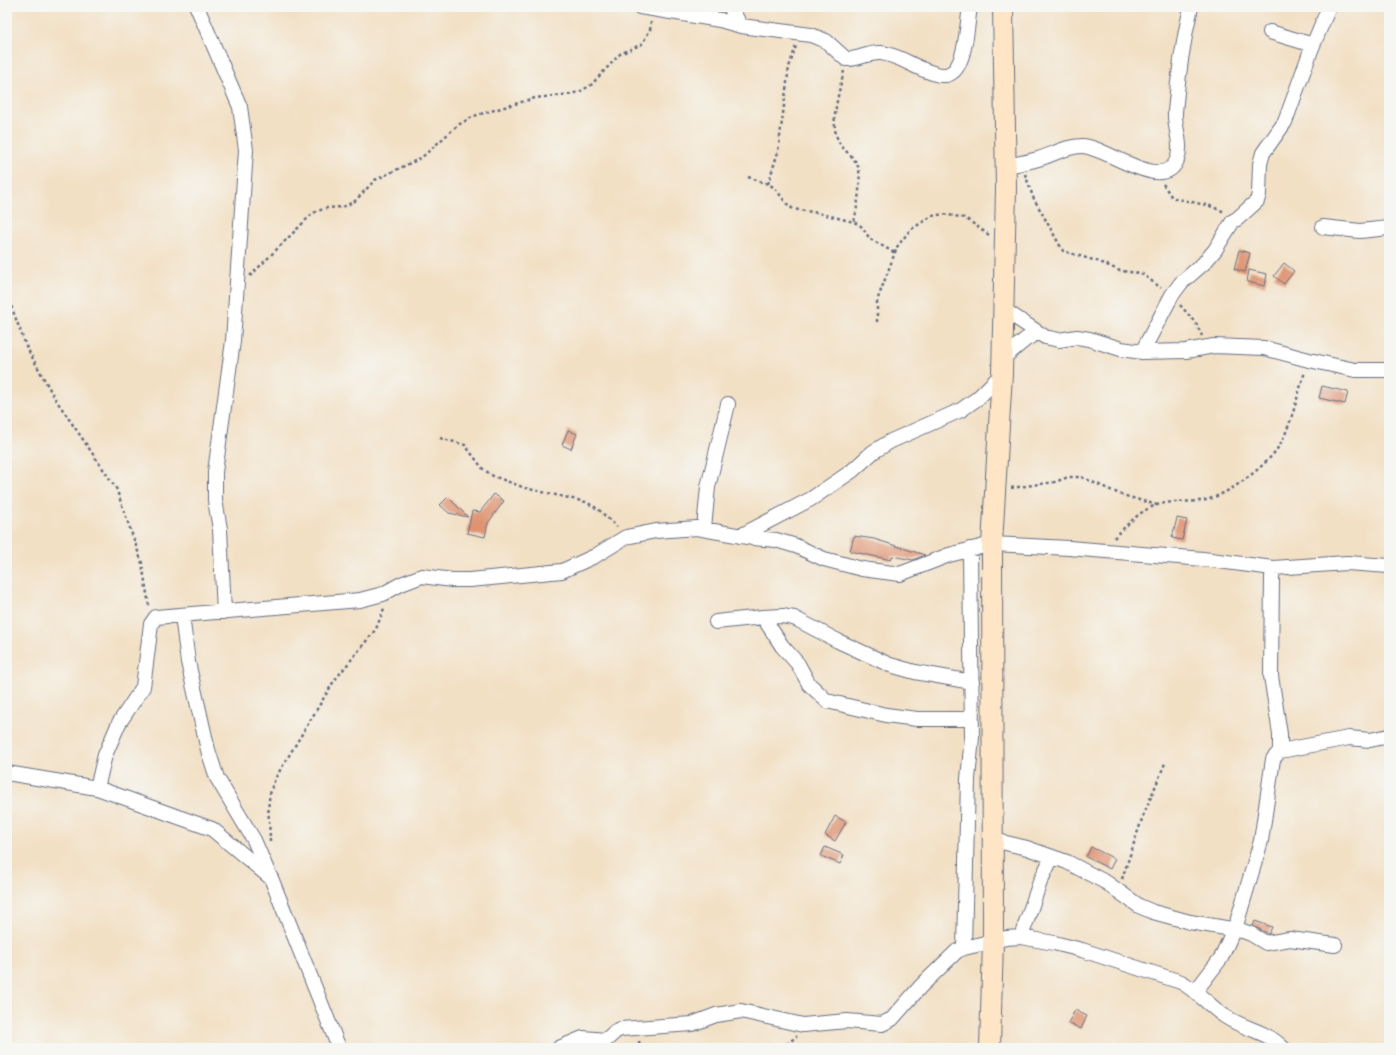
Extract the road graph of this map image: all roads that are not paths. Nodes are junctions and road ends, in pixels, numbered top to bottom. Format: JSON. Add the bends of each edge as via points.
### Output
{"nodes":[{"id":1,"x":197,"y":7,"type":"edge"},
{"id":2,"x":730,"y":7,"type":"edge"},
{"id":3,"x":970,"y":7,"type":"edge"},
{"id":4,"x":1003,"y":7,"type":"edge"},
{"id":5,"x":1190,"y":7,"type":"edge"},
{"id":6,"x":1329,"y":7,"type":"edge"},
{"id":7,"x":646,"y":8,"type":"edge"},
{"id":8,"x":741,"y":26,"type":"junction"},
{"id":9,"x":1270,"y":32,"type":"dead end"},
{"id":10,"x":1313,"y":46,"type":"junction"},
{"id":11,"x":1013,"y":164,"type":"junction"},
{"id":12,"x":1322,"y":227,"type":"dead end"},
{"id":13,"x":1389,"y":228,"type":"edge"},
{"id":14,"x":1003,"y":309,"type":"junction"},
{"id":15,"x":1036,"y":333,"type":"junction"},
{"id":16,"x":1142,"y":352,"type":"junction"},
{"id":17,"x":1002,"y":367,"type":"junction"},
{"id":18,"x":1389,"y":370,"type":"edge"},
{"id":19,"x":728,"y":404,"type":"dead end"},
{"id":20,"x":704,"y":528,"type":"junction"},
{"id":21,"x":740,"y":536,"type":"junction"},
{"id":22,"x":992,"y":544,"type":"junction"},
{"id":23,"x":970,"y":549,"type":"junction"},
{"id":24,"x":1389,"y":566,"type":"edge"},
{"id":25,"x":1273,"y":568,"type":"junction"},
{"id":26,"x":224,"y":612,"type":"junction"},
{"id":27,"x":180,"y":615,"type":"junction"},
{"id":28,"x":763,"y":617,"type":"junction"},
{"id":29,"x":716,"y":622,"type":"dead end"},
{"id":30,"x":972,"y":682,"type":"junction"},
{"id":31,"x":972,"y":719,"type":"junction"},
{"id":32,"x":1389,"y":736,"type":"edge"},
{"id":33,"x":1280,"y":751,"type":"junction"},
{"id":34,"x":7,"y":773,"type":"edge"},
{"id":35,"x":98,"y":788,"type":"junction"},
{"id":36,"x":993,"y":840,"type":"junction"},
{"id":37,"x":1052,"y":857,"type":"junction"},
{"id":38,"x":271,"y":878,"type":"junction"},
{"id":39,"x":1233,"y":931,"type":"junction"},
{"id":40,"x":1021,"y":937,"type":"junction"},
{"id":41,"x":993,"y":941,"type":"junction"},
{"id":42,"x":1335,"y":945,"type":"dead end"},
{"id":43,"x":964,"y":948,"type":"junction"},
{"id":44,"x":1195,"y":992,"type":"junction"},
{"id":45,"x":339,"y":1048,"type":"edge"},
{"id":46,"x":559,"y":1048,"type":"edge"},
{"id":47,"x":990,"y":1048,"type":"edge"},
{"id":48,"x":1283,"y":1048,"type":"edge"}],
"edges":[{"from":1,"to":26,"type":"street","via":[[240,108],[244,131],[245,176],[233,341],[215,472]]},
{"from":2,"to":8,"type":"street"},
{"from":3,"to":8,"type":"street","via":[[963,53],[950,74],[940,75],[883,53],[870,52],[846,58],[826,41],[804,34]]},
{"from":4,"to":11,"type":"main road"},
{"from":5,"to":11,"type":"street","via":[[1175,113],[1179,152],[1173,166],[1165,172],[1155,172],[1136,167],[1092,147],[1083,146],[1072,146],[1039,159]]},
{"from":6,"to":10,"type":"street"},
{"from":7,"to":8,"type":"street"},
{"from":9,"to":10,"type":"street"},
{"from":10,"to":16,"type":"street","via":[[1285,122],[1263,153],[1257,201],[1233,221],[1215,250],[1181,283]]},
{"from":11,"to":14,"type":"main road","via":[[1005,247]]},
{"from":12,"to":13,"type":"street","via":[[1360,231]]},
{"from":14,"to":15,"type":"street"},
{"from":14,"to":17,"type":"main road"},
{"from":15,"to":16,"type":"street","via":[[1059,340],[1077,337],[1089,339],[1121,349]]},
{"from":15,"to":17,"type":"street","via":[[1026,339]]},
{"from":16,"to":18,"type":"street","via":[[1186,351],[1207,347],[1264,348],[1355,370]]},
{"from":17,"to":21,"type":"street","via":[[978,398],[961,410],[891,441],[872,452],[852,471],[820,493]]},
{"from":17,"to":22,"type":"main road"},
{"from":19,"to":20,"type":"street","via":[[708,488]]},
{"from":20,"to":21,"type":"street"},
{"from":20,"to":26,"type":"street","via":[[656,531],[626,537],[595,556],[562,571],[470,580],[422,576],[375,597],[360,600]]},
{"from":21,"to":23,"type":"street","via":[[776,540],[824,559],[895,574],[904,574],[926,563]]},
{"from":22,"to":23,"type":"street"},
{"from":22,"to":25,"type":"street","via":[[1203,559]]},
{"from":22,"to":36,"type":"main road"},
{"from":23,"to":30,"type":"street"},
{"from":24,"to":25,"type":"street","via":[[1347,563]]},
{"from":25,"to":33,"type":"street","via":[[1271,676],[1272,694],[1280,729]]},
{"from":26,"to":27,"type":"street"},
{"from":27,"to":35,"type":"street","via":[[156,618],[151,624],[143,687],[119,723],[105,755]]},
{"from":27,"to":38,"type":"street","via":[[188,662],[217,778],[257,847]]},
{"from":28,"to":29,"type":"street"},
{"from":28,"to":30,"type":"street","via":[[794,618],[890,665]]},
{"from":28,"to":31,"type":"street","via":[[782,646],[798,664],[809,684],[827,701],[886,715],[917,719]]},
{"from":30,"to":31,"type":"street"},
{"from":31,"to":43,"type":"street"},
{"from":32,"to":33,"type":"street","via":[[1370,740],[1350,738]]},
{"from":33,"to":39,"type":"street","via":[[1273,760],[1261,840]]},
{"from":34,"to":35,"type":"street"},
{"from":35,"to":38,"type":"street","via":[[212,829]]},
{"from":36,"to":37,"type":"street"},
{"from":36,"to":41,"type":"main road"},
{"from":37,"to":39,"type":"street","via":[[1077,866],[1117,889],[1139,906]]},
{"from":37,"to":40,"type":"street","via":[[1040,882]]},
{"from":38,"to":45,"type":"street"},
{"from":39,"to":42,"type":"street","via":[[1247,932],[1266,943],[1290,939]]},
{"from":39,"to":44,"type":"street","via":[[1221,958]]},
{"from":40,"to":41,"type":"street"},
{"from":40,"to":44,"type":"street","via":[[1082,950],[1181,982]]},
{"from":41,"to":43,"type":"street"},
{"from":41,"to":47,"type":"main road"},
{"from":43,"to":46,"type":"street","via":[[921,986],[892,1018],[882,1024],[847,1022],[803,1025],[741,1011],[716,1015],[692,1024],[621,1029],[606,1040],[583,1038]]},
{"from":44,"to":48,"type":"street","via":[[1226,1017],[1267,1034]]}]}
